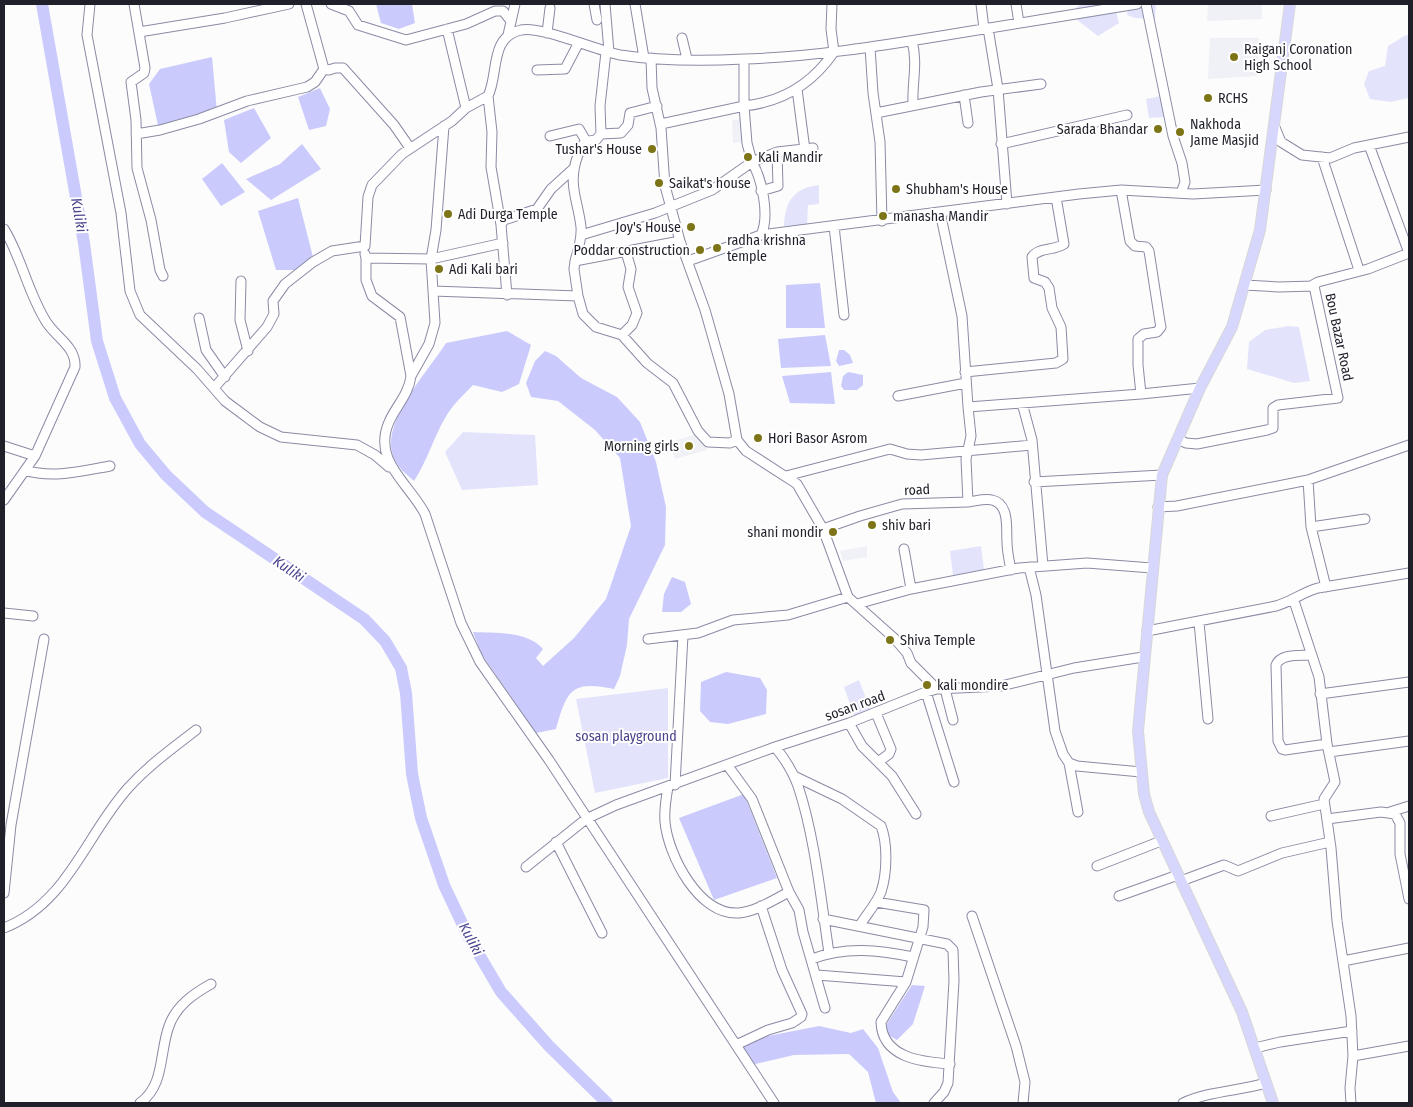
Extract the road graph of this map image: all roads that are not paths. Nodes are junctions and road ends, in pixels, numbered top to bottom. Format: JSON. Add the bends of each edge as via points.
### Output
{"nodes":[{"id":1,"x":90,"y":4,"type":"edge"},
{"id":2,"x":134,"y":4,"type":"edge"},
{"id":3,"x":289,"y":4,"type":"edge"},
{"id":4,"x":306,"y":4,"type":"edge"},
{"id":5,"x":331,"y":4,"type":"edge"},
{"id":6,"x":515,"y":4,"type":"edge"},
{"id":7,"x":594,"y":4,"type":"edge"},
{"id":8,"x":605,"y":4,"type":"edge"},
{"id":9,"x":635,"y":4,"type":"edge"},
{"id":10,"x":832,"y":4,"type":"edge"},
{"id":11,"x":981,"y":4,"type":"edge"},
{"id":12,"x":1016,"y":4,"type":"edge"},
{"id":13,"x":1137,"y":4,"type":"edge"},
{"id":14,"x":1146,"y":4,"type":"edge"},
{"id":15,"x":1290,"y":4,"type":"edge"},
{"id":16,"x":1094,"y":7,"type":"edge"},
{"id":17,"x":550,"y":8,"type":"dead end"},
{"id":18,"x":597,"y":20,"type":"dead end"},
{"id":19,"x":511,"y":21,"type":"junction"},
{"id":20,"x":1019,"y":23,"type":"junction"},
{"id":21,"x":447,"y":29,"type":"junction"},
{"id":22,"x":986,"y":29,"type":"junction"},
{"id":23,"x":139,"y":32,"type":"junction"},
{"id":24,"x":547,"y":33,"type":"junction"},
{"id":25,"x":508,"y":35,"type":"junction"},
{"id":26,"x":682,"y":38,"type":"dead end"},
{"id":27,"x":912,"y":41,"type":"junction"},
{"id":28,"x":578,"y":44,"type":"junction"},
{"id":29,"x":870,"y":48,"type":"junction"},
{"id":30,"x":607,"y":52,"type":"junction"},
{"id":31,"x":834,"y":52,"type":"junction"},
{"id":32,"x":648,"y":58,"type":"junction"},
{"id":33,"x":686,"y":59,"type":"junction"},
{"id":34,"x":744,"y":60,"type":"junction"},
{"id":35,"x":324,"y":69,"type":"junction"},
{"id":36,"x":537,"y":70,"type":"dead end"},
{"id":37,"x":1041,"y":84,"type":"dead end"},
{"id":38,"x":797,"y":89,"type":"junction"},
{"id":39,"x":998,"y":89,"type":"junction"},
{"id":40,"x":964,"y":95,"type":"junction"},
{"id":41,"x":488,"y":96,"type":"junction"},
{"id":42,"x":913,"y":104,"type":"junction"},
{"id":43,"x":657,"y":106,"type":"junction"},
{"id":44,"x":744,"y":106,"type":"junction"},
{"id":45,"x":466,"y":108,"type":"junction"},
{"id":46,"x":876,"y":113,"type":"junction"},
{"id":47,"x":1127,"y":115,"type":"dead end"},
{"id":48,"x":968,"y":123,"type":"dead end"},
{"id":49,"x":661,"y":124,"type":"junction"},
{"id":50,"x":1274,"y":125,"type":"junction"},
{"id":51,"x":444,"y":126,"type":"junction"},
{"id":52,"x":136,"y":134,"type":"junction"},
{"id":53,"x":601,"y":134,"type":"junction"},
{"id":54,"x":550,"y":136,"type":"dead end"},
{"id":55,"x":1409,"y":137,"type":"edge"},
{"id":56,"x":586,"y":141,"type":"junction"},
{"id":57,"x":1001,"y":144,"type":"junction"},
{"id":58,"x":1369,"y":145,"type":"junction"},
{"id":59,"x":410,"y":148,"type":"junction"},
{"id":60,"x":777,"y":152,"type":"junction"},
{"id":61,"x":1322,"y":157,"type":"junction"},
{"id":62,"x":752,"y":162,"type":"junction"},
{"id":63,"x":573,"y":169,"type":"junction"},
{"id":64,"x":1121,"y":190,"type":"junction"},
{"id":65,"x":1266,"y":190,"type":"junction"},
{"id":66,"x":761,"y":191,"type":"junction"},
{"id":67,"x":1181,"y":193,"type":"junction"},
{"id":68,"x":1056,"y":197,"type":"junction"},
{"id":69,"x":1007,"y":204,"type":"junction"},
{"id":70,"x":670,"y":206,"type":"junction"},
{"id":71,"x":940,"y":212,"type":"junction"},
{"id":72,"x":882,"y":221,"type":"junction"},
{"id":73,"x":501,"y":225,"type":"junction"},
{"id":74,"x":834,"y":226,"type":"junction"},
{"id":75,"x":4,"y":229,"type":"edge"},
{"id":76,"x":581,"y":235,"type":"junction"},
{"id":77,"x":761,"y":235,"type":"junction"},
{"id":78,"x":680,"y":241,"type":"junction"},
{"id":79,"x":503,"y":243,"type":"junction"},
{"id":80,"x":365,"y":246,"type":"junction"},
{"id":81,"x":626,"y":252,"type":"junction"},
{"id":82,"x":1409,"y":253,"type":"edge"},
{"id":83,"x":366,"y":258,"type":"junction"},
{"id":84,"x":431,"y":259,"type":"junction"},
{"id":85,"x":688,"y":260,"type":"junction"},
{"id":86,"x":575,"y":261,"type":"junction"},
{"id":87,"x":1359,"y":270,"type":"junction"},
{"id":88,"x":163,"y":276,"type":"dead end"},
{"id":89,"x":241,"y":281,"type":"dead end"},
{"id":90,"x":1244,"y":284,"type":"junction"},
{"id":91,"x":1311,"y":286,"type":"junction"},
{"id":92,"x":434,"y":291,"type":"junction"},
{"id":93,"x":507,"y":295,"type":"junction"},
{"id":94,"x":578,"y":296,"type":"junction"},
{"id":95,"x":844,"y":315,"type":"dead end"},
{"id":96,"x":199,"y":318,"type":"dead end"},
{"id":97,"x":622,"y":335,"type":"junction"},
{"id":98,"x":248,"y":351,"type":"junction"},
{"id":99,"x":965,"y":372,"type":"junction"},
{"id":100,"x":225,"y":376,"type":"junction"},
{"id":101,"x":411,"y":376,"type":"junction"},
{"id":102,"x":966,"y":383,"type":"junction"},
{"id":103,"x":214,"y":388,"type":"junction"},
{"id":104,"x":1200,"y":388,"type":"junction"},
{"id":105,"x":1141,"y":394,"type":"junction"},
{"id":106,"x":898,"y":396,"type":"dead end"},
{"id":107,"x":1022,"y":403,"type":"junction"},
{"id":108,"x":968,"y":407,"type":"junction"},
{"id":109,"x":1178,"y":439,"type":"junction"},
{"id":110,"x":737,"y":440,"type":"junction"},
{"id":111,"x":1032,"y":445,"type":"junction"},
{"id":112,"x":1409,"y":445,"type":"edge"},
{"id":113,"x":4,"y":446,"type":"edge"},
{"id":114,"x":966,"y":452,"type":"junction"},
{"id":115,"x":35,"y":456,"type":"junction"},
{"id":116,"x":110,"y":466,"type":"dead end"},
{"id":117,"x":392,"y":469,"type":"junction"},
{"id":118,"x":25,"y":470,"type":"junction"},
{"id":119,"x":1162,"y":475,"type":"junction"},
{"id":120,"x":786,"y":476,"type":"junction"},
{"id":121,"x":1308,"y":480,"type":"junction"},
{"id":122,"x":1034,"y":482,"type":"junction"},
{"id":123,"x":4,"y":500,"type":"edge"},
{"id":124,"x":968,"y":502,"type":"junction"},
{"id":125,"x":1158,"y":507,"type":"junction"},
{"id":126,"x":1365,"y":519,"type":"dead end"},
{"id":127,"x":1312,"y":527,"type":"junction"},
{"id":128,"x":823,"y":529,"type":"junction"},
{"id":129,"x":904,"y":549,"type":"dead end"},
{"id":130,"x":1043,"y":566,"type":"junction"},
{"id":131,"x":1029,"y":567,"type":"junction"},
{"id":132,"x":1152,"y":568,"type":"junction"},
{"id":133,"x":1010,"y":570,"type":"junction"},
{"id":134,"x":1409,"y":573,"type":"edge"},
{"id":135,"x":1326,"y":587,"type":"junction"},
{"id":136,"x":911,"y":589,"type":"junction"},
{"id":137,"x":852,"y":600,"type":"junction"},
{"id":138,"x":1294,"y":601,"type":"junction"},
{"id":139,"x":4,"y":613,"type":"edge"},
{"id":140,"x":33,"y":616,"type":"dead end"},
{"id":141,"x":1198,"y":622,"type":"junction"},
{"id":142,"x":1147,"y":631,"type":"junction"},
{"id":143,"x":683,"y":635,"type":"junction"},
{"id":144,"x":44,"y":639,"type":"dead end"},
{"id":145,"x":648,"y":640,"type":"dead end"},
{"id":146,"x":1312,"y":655,"type":"junction"},
{"id":147,"x":1143,"y":657,"type":"junction"},
{"id":148,"x":1048,"y":674,"type":"junction"},
{"id":149,"x":1409,"y":682,"type":"edge"},
{"id":150,"x":941,"y":689,"type":"junction"},
{"id":151,"x":926,"y":692,"type":"junction"},
{"id":152,"x":1320,"y":694,"type":"junction"},
{"id":153,"x":876,"y":713,"type":"junction"},
{"id":154,"x":1208,"y":719,"type":"dead end"},
{"id":155,"x":953,"y":720,"type":"dead end"},
{"id":156,"x":849,"y":723,"type":"junction"},
{"id":157,"x":196,"y":730,"type":"dead end"},
{"id":158,"x":1409,"y":743,"type":"edge"},
{"id":159,"x":775,"y":747,"type":"junction"},
{"id":160,"x":1328,"y":748,"type":"junction"},
{"id":161,"x":878,"y":762,"type":"junction"},
{"id":162,"x":1068,"y":763,"type":"junction"},
{"id":163,"x":728,"y":766,"type":"junction"},
{"id":164,"x":1141,"y":772,"type":"junction"},
{"id":165,"x":794,"y":776,"type":"junction"},
{"id":166,"x":954,"y":782,"type":"dead end"},
{"id":167,"x":671,"y":786,"type":"junction"},
{"id":168,"x":1324,"y":804,"type":"junction"},
{"id":169,"x":1409,"y":806,"type":"edge"},
{"id":170,"x":1078,"y":812,"type":"dead end"},
{"id":171,"x":1390,"y":812,"type":"junction"},
{"id":172,"x":916,"y":814,"type":"dead end"},
{"id":173,"x":1271,"y":816,"type":"dead end"},
{"id":174,"x":586,"y":819,"type":"junction"},
{"id":175,"x":1327,"y":819,"type":"junction"},
{"id":176,"x":1161,"y":840,"type":"junction"},
{"id":177,"x":556,"y":842,"type":"junction"},
{"id":178,"x":1330,"y":842,"type":"junction"},
{"id":179,"x":1097,"y":866,"type":"dead end"},
{"id":180,"x":526,"y":867,"type":"dead end"},
{"id":181,"x":1179,"y":878,"type":"junction"},
{"id":182,"x":789,"y":892,"type":"junction"},
{"id":183,"x":4,"y":893,"type":"edge"},
{"id":184,"x":1119,"y":896,"type":"dead end"},
{"id":185,"x":1409,"y":897,"type":"edge"},
{"id":186,"x":876,"y":902,"type":"junction"},
{"id":187,"x":761,"y":906,"type":"junction"},
{"id":188,"x":972,"y":916,"type":"dead end"},
{"id":189,"x":823,"y":919,"type":"junction"},
{"id":190,"x":860,"y":925,"type":"junction"},
{"id":191,"x":4,"y":928,"type":"edge"},
{"id":192,"x":602,"y":933,"type":"dead end"},
{"id":193,"x":918,"y":939,"type":"junction"},
{"id":194,"x":1409,"y":948,"type":"edge"},
{"id":195,"x":829,"y":953,"type":"junction"},
{"id":196,"x":913,"y":958,"type":"junction"},
{"id":197,"x":812,"y":959,"type":"junction"},
{"id":198,"x":1343,"y":961,"type":"junction"},
{"id":199,"x":817,"y":974,"type":"junction"},
{"id":200,"x":906,"y":982,"type":"junction"},
{"id":201,"x":211,"y":984,"type":"dead end"},
{"id":202,"x":825,"y":1008,"type":"dead end"},
{"id":203,"x":1352,"y":1031,"type":"junction"},
{"id":204,"x":736,"y":1045,"type":"junction"},
{"id":205,"x":1409,"y":1046,"type":"edge"},
{"id":206,"x":1255,"y":1048,"type":"junction"},
{"id":207,"x":1353,"y":1056,"type":"junction"},
{"id":208,"x":950,"y":1064,"type":"junction"},
{"id":209,"x":1266,"y":1083,"type":"junction"},
{"id":210,"x":140,"y":1103,"type":"edge"},
{"id":211,"x":774,"y":1103,"type":"edge"},
{"id":212,"x":934,"y":1103,"type":"edge"},
{"id":213,"x":1023,"y":1103,"type":"edge"},
{"id":214,"x":1183,"y":1103,"type":"edge"},
{"id":215,"x":1273,"y":1103,"type":"edge"},
{"id":216,"x":1351,"y":1103,"type":"edge"}],
"edges":[{"from":1,"to":103,"type":"street","via":[[86,35],[121,213],[134,304],[140,315]]},
{"from":2,"to":23,"type":"street"},
{"from":3,"to":23,"type":"street"},
{"from":4,"to":35,"type":"street"},
{"from":5,"to":21,"type":"street","via":[[349,11],[355,22],[365,28],[406,40]]},
{"from":6,"to":19,"type":"street"},
{"from":7,"to":18,"type":"street"},
{"from":8,"to":30,"type":"street"},
{"from":9,"to":32,"type":"street"},
{"from":10,"to":31,"type":"street"},
{"from":11,"to":22,"type":"street"},
{"from":12,"to":20,"type":"street"},
{"from":13,"to":16,"type":"street"},
{"from":14,"to":67,"type":"street","via":[[1173,136],[1182,162],[1185,182]]},
{"from":15,"to":50,"type":"main road"},
{"from":16,"to":20,"type":"street"},
{"from":17,"to":24,"type":"street"},
{"from":19,"to":21,"type":"street","via":[[503,11],[495,10],[483,18]]},
{"from":19,"to":25,"type":"street"},
{"from":20,"to":22,"type":"street"},
{"from":21,"to":45,"type":"street"},
{"from":22,"to":27,"type":"street"},
{"from":22,"to":39,"type":"street"},
{"from":23,"to":52,"type":"street","via":[[145,68],[130,86]]},
{"from":24,"to":25,"type":"street","via":[[521,30]]},
{"from":24,"to":28,"type":"street"},
{"from":25,"to":41,"type":"street","via":[[499,50]]},
{"from":26,"to":33,"type":"street"},
{"from":27,"to":29,"type":"street"},
{"from":27,"to":42,"type":"street","via":[[916,66],[912,82]]},
{"from":28,"to":30,"type":"street"},
{"from":28,"to":36,"type":"street","via":[[565,69]]},
{"from":29,"to":31,"type":"street"},
{"from":29,"to":46,"type":"street"},
{"from":30,"to":32,"type":"street"},
{"from":30,"to":53,"type":"street","via":[[600,106]]},
{"from":31,"to":34,"type":"street"},
{"from":31,"to":38,"type":"street","via":[[817,74]]},
{"from":32,"to":33,"type":"street"},
{"from":32,"to":43,"type":"street"},
{"from":33,"to":34,"type":"street"},
{"from":34,"to":44,"type":"street"},
{"from":35,"to":52,"type":"street","via":[[307,88],[247,101],[199,119]]},
{"from":35,"to":59,"type":"street","via":[[343,68],[394,125]]},
{"from":37,"to":39,"type":"street"},
{"from":38,"to":44,"type":"street","via":[[772,102]]},
{"from":38,"to":60,"type":"street","via":[[809,149]]},
{"from":39,"to":40,"type":"street"},
{"from":39,"to":57,"type":"street"},
{"from":40,"to":42,"type":"street"},
{"from":40,"to":48,"type":"street"},
{"from":41,"to":45,"type":"street"},
{"from":41,"to":73,"type":"street","via":[[491,167]]},
{"from":42,"to":46,"type":"street"},
{"from":43,"to":49,"type":"street"},
{"from":43,"to":53,"type":"street","via":[[630,113],[626,129],[621,133]]},
{"from":44,"to":49,"type":"street"},
{"from":44,"to":62,"type":"street"},
{"from":45,"to":51,"type":"street"},
{"from":46,"to":72,"type":"street"},
{"from":47,"to":57,"type":"street"},
{"from":49,"to":70,"type":"street","via":[[665,186]]},
{"from":50,"to":61,"type":"street","via":[[1281,142],[1302,154]]},
{"from":50,"to":65,"type":"main road"},
{"from":51,"to":59,"type":"street"},
{"from":51,"to":84,"type":"street"},
{"from":52,"to":88,"type":"street","via":[[137,168]]},
{"from":53,"to":56,"type":"street","via":[[596,140]]},
{"from":54,"to":56,"type":"street","via":[[578,130]]},
{"from":55,"to":58,"type":"street"},
{"from":56,"to":63,"type":"street"},
{"from":57,"to":69,"type":"street"},
{"from":58,"to":61,"type":"street","via":[[1330,158]]},
{"from":58,"to":82,"type":"street"},
{"from":59,"to":80,"type":"street","via":[[372,185],[368,197]]},
{"from":60,"to":62,"type":"street"},
{"from":60,"to":66,"type":"street","via":[[778,186]]},
{"from":61,"to":87,"type":"street"},
{"from":62,"to":66,"type":"street"},
{"from":62,"to":70,"type":"street","via":[[721,185]]},
{"from":63,"to":73,"type":"street","via":[[551,189],[537,209],[504,220]]},
{"from":63,"to":76,"type":"street"},
{"from":64,"to":67,"type":"street"},
{"from":64,"to":68,"type":"street"},
{"from":64,"to":105,"type":"street","via":[[1130,241],[1135,246],[1146,247],[1149,252],[1161,327],[1157,332],[1144,334],[1138,339]]},
{"from":65,"to":67,"type":"street"},
{"from":65,"to":90,"type":"main road","via":[[1260,230]]},
{"from":66,"to":77,"type":"street","via":[[765,222]]},
{"from":68,"to":69,"type":"street"},
{"from":68,"to":99,"type":"street","via":[[1064,244],[1036,252],[1032,264],[1034,278],[1045,282],[1049,288],[1052,308],[1061,327],[1063,359],[1056,363]]},
{"from":69,"to":71,"type":"street"},
{"from":70,"to":76,"type":"street"},
{"from":70,"to":78,"type":"street"},
{"from":71,"to":72,"type":"street"},
{"from":71,"to":99,"type":"street","via":[[959,297]]},
{"from":72,"to":74,"type":"street"},
{"from":73,"to":79,"type":"street"},
{"from":74,"to":77,"type":"street"},
{"from":74,"to":95,"type":"street"},
{"from":75,"to":115,"type":"street","via":[[43,316],[75,360],[75,367]]},
{"from":76,"to":86,"type":"street"},
{"from":77,"to":85,"type":"street"},
{"from":78,"to":81,"type":"street"},
{"from":78,"to":85,"type":"street"},
{"from":79,"to":84,"type":"street"},
{"from":79,"to":93,"type":"street"},
{"from":80,"to":83,"type":"street"},
{"from":80,"to":98,"type":"street","via":[[332,251],[285,284],[273,301],[271,322]]},
{"from":81,"to":86,"type":"street"},
{"from":81,"to":97,"type":"street","via":[[632,269],[628,287],[637,312],[632,325]]},
{"from":82,"to":87,"type":"street"},
{"from":83,"to":84,"type":"street"},
{"from":83,"to":101,"type":"street","via":[[366,280],[372,296],[400,317]]},
{"from":84,"to":92,"type":"street"},
{"from":85,"to":110,"type":"street","via":[[729,394]]},
{"from":86,"to":94,"type":"street"},
{"from":87,"to":91,"type":"street"},
{"from":89,"to":98,"type":"street","via":[[240,320]]},
{"from":90,"to":91,"type":"street","name":"Bou Bazar Road"},
{"from":90,"to":104,"type":"main road","via":[[1232,327]]},
{"from":91,"to":109,"type":"street","name":"Bou Bazar Road","via":[[1314,286],[1318,298],[1338,398],[1278,405],[1273,408],[1273,428],[1267,430],[1197,444]]},
{"from":92,"to":93,"type":"street"},
{"from":92,"to":101,"type":"street","via":[[434,332]]},
{"from":93,"to":94,"type":"street"},
{"from":94,"to":97,"type":"street","via":[[583,314],[596,327]]},
{"from":96,"to":100,"type":"street","via":[[206,350]]},
{"from":97,"to":110,"type":"street","via":[[647,363],[673,383],[708,442],[730,443]]},
{"from":98,"to":100,"type":"street"},
{"from":99,"to":102,"type":"street"},
{"from":100,"to":103,"type":"street"},
{"from":101,"to":117,"type":"street","via":[[410,385],[390,420],[384,438],[384,451]]},
{"from":102,"to":106,"type":"street"},
{"from":102,"to":108,"type":"street"},
{"from":103,"to":117,"type":"street","via":[[236,410],[270,433],[281,438],[357,445]]},
{"from":104,"to":105,"type":"street"},
{"from":104,"to":109,"type":"main road"},
{"from":105,"to":107,"type":"street"},
{"from":107,"to":108,"type":"street"},
{"from":107,"to":111,"type":"street"},
{"from":108,"to":114,"type":"street","via":[[971,436]]},
{"from":109,"to":119,"type":"main road"},
{"from":110,"to":120,"type":"street","via":[[746,450]]},
{"from":111,"to":114,"type":"street"},
{"from":111,"to":122,"type":"street"},
{"from":112,"to":121,"type":"street"},
{"from":113,"to":115,"type":"street"},
{"from":114,"to":120,"type":"street","via":[[915,455],[890,449]]},
{"from":114,"to":124,"type":"street"},
{"from":115,"to":118,"type":"street"},
{"from":116,"to":118,"type":"street","via":[[44,475]]},
{"from":117,"to":174,"type":"street","via":[[418,500],[425,514],[461,623],[480,662]]},
{"from":118,"to":123,"type":"street"},
{"from":119,"to":122,"type":"street"},
{"from":119,"to":125,"type":"main road"},
{"from":120,"to":128,"type":"street","via":[[797,484]]},
{"from":121,"to":125,"type":"street"},
{"from":121,"to":127,"type":"street"},
{"from":122,"to":130,"type":"street"},
{"from":124,"to":128,"type":"street","name":"road","via":[[902,504]]},
{"from":124,"to":133,"type":"street","name":"road","via":[[990,499],[1002,507],[1007,523]]},
{"from":125,"to":132,"type":"main road"},
{"from":126,"to":127,"type":"street"},
{"from":127,"to":135,"type":"street"},
{"from":128,"to":137,"type":"street"},
{"from":129,"to":136,"type":"street"},
{"from":130,"to":131,"type":"street"},
{"from":130,"to":132,"type":"street","via":[[1087,564]]},
{"from":131,"to":133,"type":"street"},
{"from":131,"to":148,"type":"street"},
{"from":132,"to":142,"type":"main road"},
{"from":133,"to":136,"type":"street"},
{"from":134,"to":135,"type":"street"},
{"from":135,"to":138,"type":"street","via":[[1312,590]]},
{"from":136,"to":137,"type":"street"},
{"from":137,"to":143,"type":"street","via":[[776,617],[733,620],[706,631]]},
{"from":137,"to":150,"type":"street","via":[[894,638],[911,663]]},
{"from":138,"to":141,"type":"street"},
{"from":138,"to":146,"type":"street"},
{"from":139,"to":140,"type":"street"},
{"from":141,"to":142,"type":"street"},
{"from":141,"to":154,"type":"street"},
{"from":142,"to":147,"type":"main road"},
{"from":143,"to":145,"type":"street"},
{"from":143,"to":167,"type":"street"},
{"from":144,"to":183,"type":"street","via":[[11,825]]},
{"from":146,"to":152,"type":"street"},
{"from":146,"to":160,"type":"street","via":[[1286,657],[1276,665],[1278,741],[1285,750]]},
{"from":147,"to":148,"type":"street","name":"sosan road"},
{"from":147,"to":164,"type":"main road","via":[[1138,731]]},
{"from":148,"to":150,"type":"street","name":"sosan road","via":[[1001,686]]},
{"from":148,"to":162,"type":"street","via":[[1055,731]]},
{"from":149,"to":152,"type":"street"},
{"from":150,"to":151,"type":"street","name":"sosan road"},
{"from":150,"to":155,"type":"street"},
{"from":151,"to":153,"type":"street","name":"sosan road"},
{"from":151,"to":166,"type":"street"},
{"from":152,"to":160,"type":"street"},
{"from":153,"to":156,"type":"street","name":"sosan road"},
{"from":153,"to":161,"type":"street","via":[[891,749]]},
{"from":156,"to":159,"type":"street","name":"sosan road"},
{"from":156,"to":161,"type":"street","via":[[862,746]]},
{"from":157,"to":191,"type":"street","via":[[129,787],[81,859],[42,905],[29,916]]},
{"from":158,"to":160,"type":"street"},
{"from":159,"to":163,"type":"street","name":"sosan road"},
{"from":159,"to":165,"type":"street"},
{"from":160,"to":168,"type":"street","via":[[1335,782],[1325,794]]},
{"from":161,"to":172,"type":"street","via":[[892,776]]},
{"from":162,"to":164,"type":"street","via":[[1083,768]]},
{"from":162,"to":170,"type":"street"},
{"from":163,"to":167,"type":"street","name":"sosan road"},
{"from":163,"to":182,"type":"street","via":[[752,799]]},
{"from":164,"to":176,"type":"main road","via":[[1149,812]]},
{"from":165,"to":186,"type":"street","via":[[842,799],[881,826],[885,842],[884,871]]},
{"from":165,"to":189,"type":"street","via":[[806,818]]},
{"from":167,"to":174,"type":"street","name":"sosan road"},
{"from":167,"to":187,"type":"street","via":[[664,812],[666,833],[682,872],[702,899],[732,912]]},
{"from":168,"to":173,"type":"street"},
{"from":168,"to":175,"type":"street"},
{"from":169,"to":171,"type":"street"},
{"from":171,"to":175,"type":"street"},
{"from":171,"to":185,"type":"street","via":[[1400,823],[1400,854]]},
{"from":174,"to":177,"type":"street","name":"sosan road"},
{"from":174,"to":204,"type":"street"},
{"from":175,"to":178,"type":"street"},
{"from":176,"to":179,"type":"street"},
{"from":176,"to":181,"type":"main road"},
{"from":177,"to":180,"type":"street","name":"sosan road"},
{"from":177,"to":192,"type":"street"},
{"from":178,"to":181,"type":"street","via":[[1282,853],[1238,872],[1224,865]]},
{"from":178,"to":198,"type":"street"},
{"from":181,"to":184,"type":"street"},
{"from":181,"to":206,"type":"main road","via":[[1242,1012]]},
{"from":182,"to":187,"type":"street"},
{"from":182,"to":197,"type":"street","via":[[799,910]]},
{"from":186,"to":190,"type":"street"},
{"from":186,"to":193,"type":"street","via":[[924,910]]},
{"from":187,"to":204,"type":"street","via":[[782,970],[802,1014],[792,1023]]},
{"from":188,"to":213,"type":"street","via":[[1014,1039],[1025,1082]]},
{"from":189,"to":190,"type":"street"},
{"from":189,"to":195,"type":"street"},
{"from":190,"to":193,"type":"street"},
{"from":193,"to":196,"type":"street"},
{"from":193,"to":208,"type":"street","via":[[947,944],[953,950]]},
{"from":194,"to":198,"type":"street"},
{"from":195,"to":196,"type":"street","via":[[872,950]]},
{"from":195,"to":197,"type":"street"},
{"from":196,"to":200,"type":"street"},
{"from":197,"to":199,"type":"street"},
{"from":198,"to":203,"type":"street"},
{"from":199,"to":200,"type":"street"},
{"from":199,"to":202,"type":"street"},
{"from":200,"to":208,"type":"street","via":[[881,1022],[884,1038],[903,1056]]},
{"from":201,"to":210,"type":"street","via":[[190,997],[173,1018],[165,1039],[155,1088]]},
{"from":203,"to":206,"type":"street"},
{"from":203,"to":207,"type":"street"},
{"from":204,"to":211,"type":"street"},
{"from":205,"to":207,"type":"street"},
{"from":206,"to":209,"type":"main road"},
{"from":207,"to":216,"type":"street"},
{"from":208,"to":212,"type":"street","via":[[947,1087]]},
{"from":209,"to":214,"type":"street","via":[[1205,1095]]},
{"from":209,"to":215,"type":"main road"}]}
